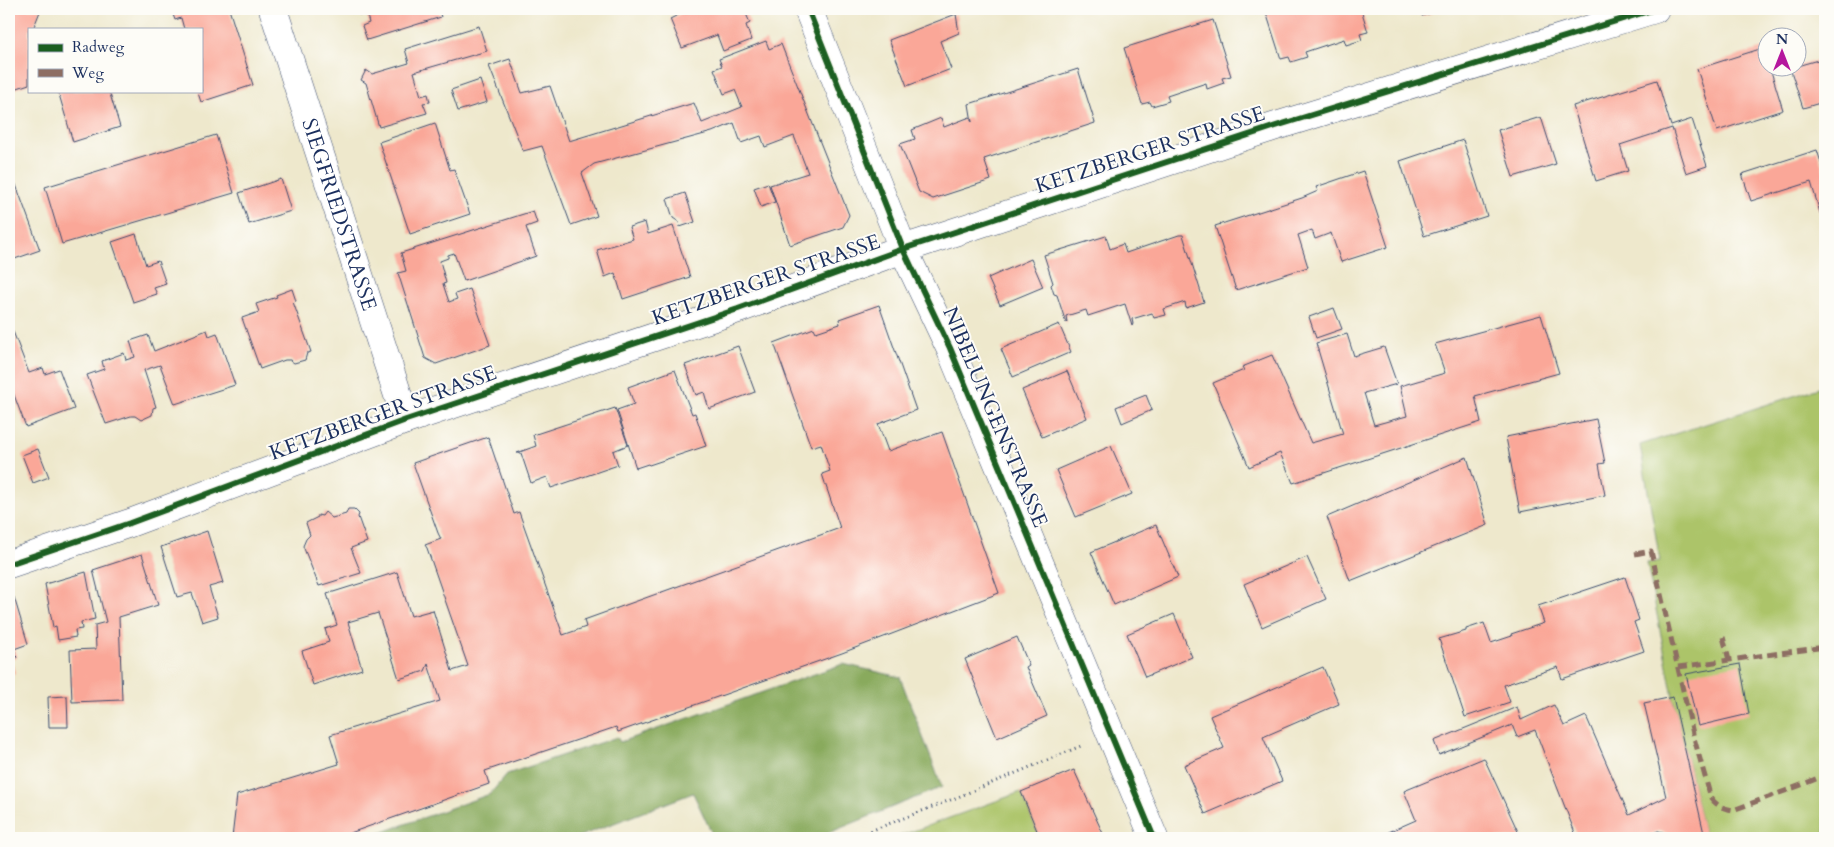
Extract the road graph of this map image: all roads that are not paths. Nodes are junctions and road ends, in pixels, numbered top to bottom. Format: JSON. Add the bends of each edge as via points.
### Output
{"nodes":[{"id":1,"x":273,"y":9,"type":"edge"},
{"id":2,"x":808,"y":9,"type":"edge"},
{"id":3,"x":1655,"y":9,"type":"edge"},
{"id":4,"x":903,"y":249,"type":"junction"},
{"id":5,"x":406,"y":420,"type":"junction"},
{"id":6,"x":9,"y":564,"type":"edge"},
{"id":7,"x":1154,"y":838,"type":"edge"}],
"edges":[{"from":1,"to":5,"type":"street","name":"SIEGFRIEDSTRASSE"},
{"from":2,"to":4,"type":"street","name":"NIBELUNGENSTRASSE"},
{"from":3,"to":4,"type":"street","name":"KETZBERGER STRASSE","via":[[1276,126]]},
{"from":4,"to":5,"type":"street","name":"KETZBERGER STRASSE"},
{"from":4,"to":7,"type":"street","name":"NIBELUNGENSTRASSE","via":[[950,348]]},
{"from":5,"to":6,"type":"street","name":"KETZBERGER STRASSE","via":[[130,523]]}]}
